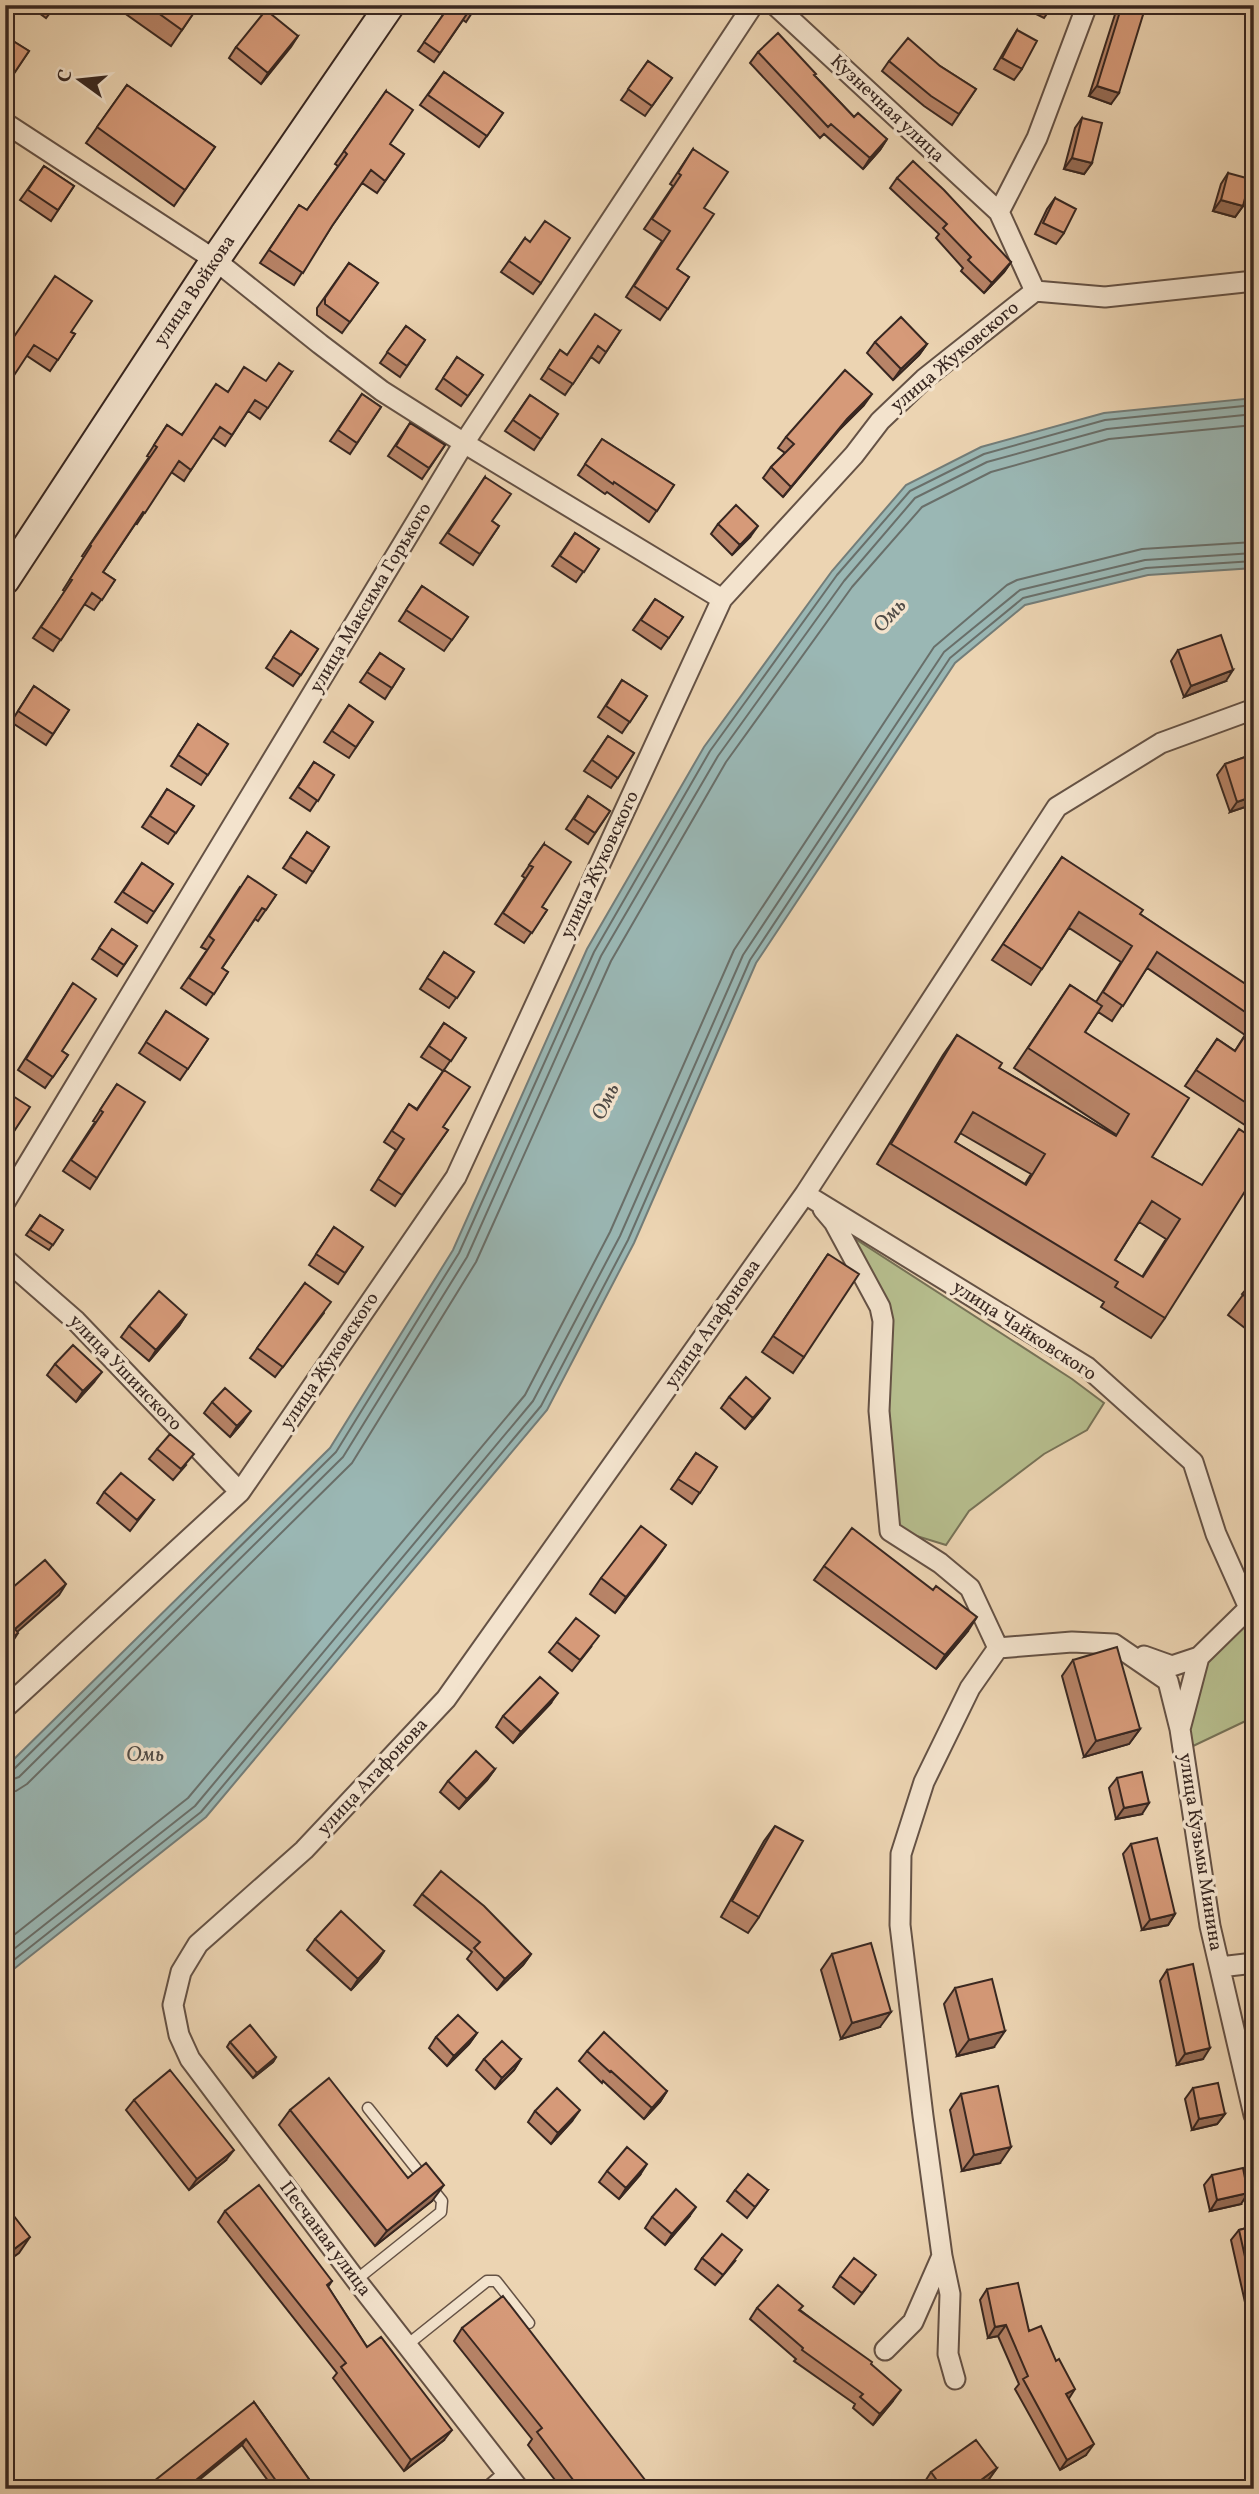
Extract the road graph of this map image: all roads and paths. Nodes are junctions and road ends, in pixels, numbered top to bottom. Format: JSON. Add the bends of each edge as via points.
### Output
{"nodes":[{"id":1,"x":390,"y":5,"type":"edge"},
{"id":2,"x":753,"y":5,"type":"edge"},
{"id":3,"x":775,"y":5,"type":"edge"},
{"id":4,"x":1087,"y":5,"type":"edge"},
{"id":5,"x":5,"y":122,"type":"edge"},
{"id":6,"x":999,"y":212,"type":"junction"},
{"id":7,"x":215,"y":260,"type":"junction"},
{"id":8,"x":1254,"y":281,"type":"edge"},
{"id":9,"x":1035,"y":291,"type":"junction"},
{"id":10,"x":464,"y":443,"type":"junction"},
{"id":11,"x":5,"y":580,"type":"edge"},
{"id":12,"x":722,"y":599,"type":"junction"},
{"id":13,"x":1254,"y":709,"type":"edge"},
{"id":14,"x":811,"y":1198,"type":"junction"},
{"id":15,"x":5,"y":1202,"type":"edge"},
{"id":16,"x":5,"y":1259,"type":"edge"},
{"id":17,"x":240,"y":1492,"type":"junction"},
{"id":18,"x":1251,"y":1614,"type":"edge"},
{"id":19,"x":1114,"y":1644,"type":"junction"},
{"id":20,"x":998,"y":1648,"type":"junction"},
{"id":21,"x":1199,"y":1657,"type":"junction"},
{"id":22,"x":5,"y":1708,"type":"edge"},
{"id":23,"x":1180,"y":1729,"type":"junction"},
{"id":24,"x":1254,"y":1963,"type":"edge"},
{"id":25,"x":1220,"y":1968,"type":"junction"},
{"id":26,"x":181,"y":1972,"type":"joint"},
{"id":27,"x":368,"y":2108,"type":"dead end"},
{"id":28,"x":1254,"y":2115,"type":"edge"},
{"id":29,"x":942,"y":2256,"type":"junction"},
{"id":30,"x":356,"y":2280,"type":"junction"},
{"id":31,"x":529,"y":2323,"type":"dead end"},
{"id":32,"x":407,"y":2346,"type":"junction"},
{"id":33,"x":885,"y":2350,"type":"dead end"},
{"id":34,"x":955,"y":2379,"type":"dead end"},
{"id":35,"x":514,"y":2482,"type":"edge"},
{"id":36,"x":492,"y":2489,"type":"edge"}],
"edges":[{"from":1,"to":7,"type":"main road","name":"улица Войкова"},
{"from":2,"to":10,"type":"street","name":"улица Максима Горького"},
{"from":3,"to":6,"type":"street","name":"Кузнечная улица"},
{"from":4,"to":6,"type":"street","via":[[1037,138]]},
{"from":5,"to":7,"type":"street"},
{"from":6,"to":9,"type":"street","name":"улица Жуковского"},
{"from":7,"to":10,"type":"street","via":[[372,383]]},
{"from":7,"to":11,"type":"main road","name":"улица Войкова"},
{"from":8,"to":9,"type":"street","via":[[1105,297]]},
{"from":9,"to":12,"type":"street","name":"улица Жуковского","via":[[923,379],[880,421]]},
{"from":10,"to":12,"type":"street"},
{"from":10,"to":15,"type":"street","name":"улица Максима Горького"},
{"from":12,"to":17,"type":"street","name":"улица Жуковского","via":[[456,1177]]},
{"from":13,"to":14,"type":"street","name":"улица Агафонова","via":[[1161,743],[1057,807]]},
{"from":14,"to":18,"type":"street","name":"улица Чайковского","via":[[1087,1367],[1193,1462],[1216,1534]]},
{"from":14,"to":20,"type":"street","via":[[834,1223],[882,1314],[879,1411],[890,1531],[970,1588]]},
{"from":14,"to":26,"type":"street","name":"улица Агафонова","via":[[446,1699],[304,1850],[198,1944]]},
{"from":16,"to":17,"type":"street","name":"улица Ушинского","via":[[76,1321]]},
{"from":17,"to":22,"type":"street","name":"улица Жуковского"},
{"from":18,"to":21,"type":"street"},
{"from":19,"to":20,"type":"street"},
{"from":19,"to":21,"type":"street","via":[[1172,1666]]},
{"from":19,"to":23,"type":"street","via":[[1168,1681]]},
{"from":20,"to":29,"type":"street","via":[[971,1688],[924,1782],[901,1854],[900,1925]]},
{"from":21,"to":23,"type":"street","name":"улица Кузьмы Минина"},
{"from":23,"to":25,"type":"street","name":"улица Кузьмы Минина"},
{"from":24,"to":25,"type":"street"},
{"from":25,"to":28,"type":"street","name":"улица Кузьмы Минина"},
{"from":26,"to":30,"type":"street","name":"Песчаная улица","via":[[173,2005],[190,2059]]},
{"from":27,"to":30,"type":"lane","via":[[443,2207]]},
{"from":29,"to":33,"type":"street","via":[[914,2322]]},
{"from":29,"to":34,"type":"street","via":[[950,2294],[948,2354]]},
{"from":30,"to":32,"type":"street","name":"Песчаная улица"},
{"from":31,"to":32,"type":"lane","via":[[492,2280]]},
{"from":32,"to":35,"type":"street","name":"Песчаная улица"},
{"from":35,"to":36,"type":"street"}]}
